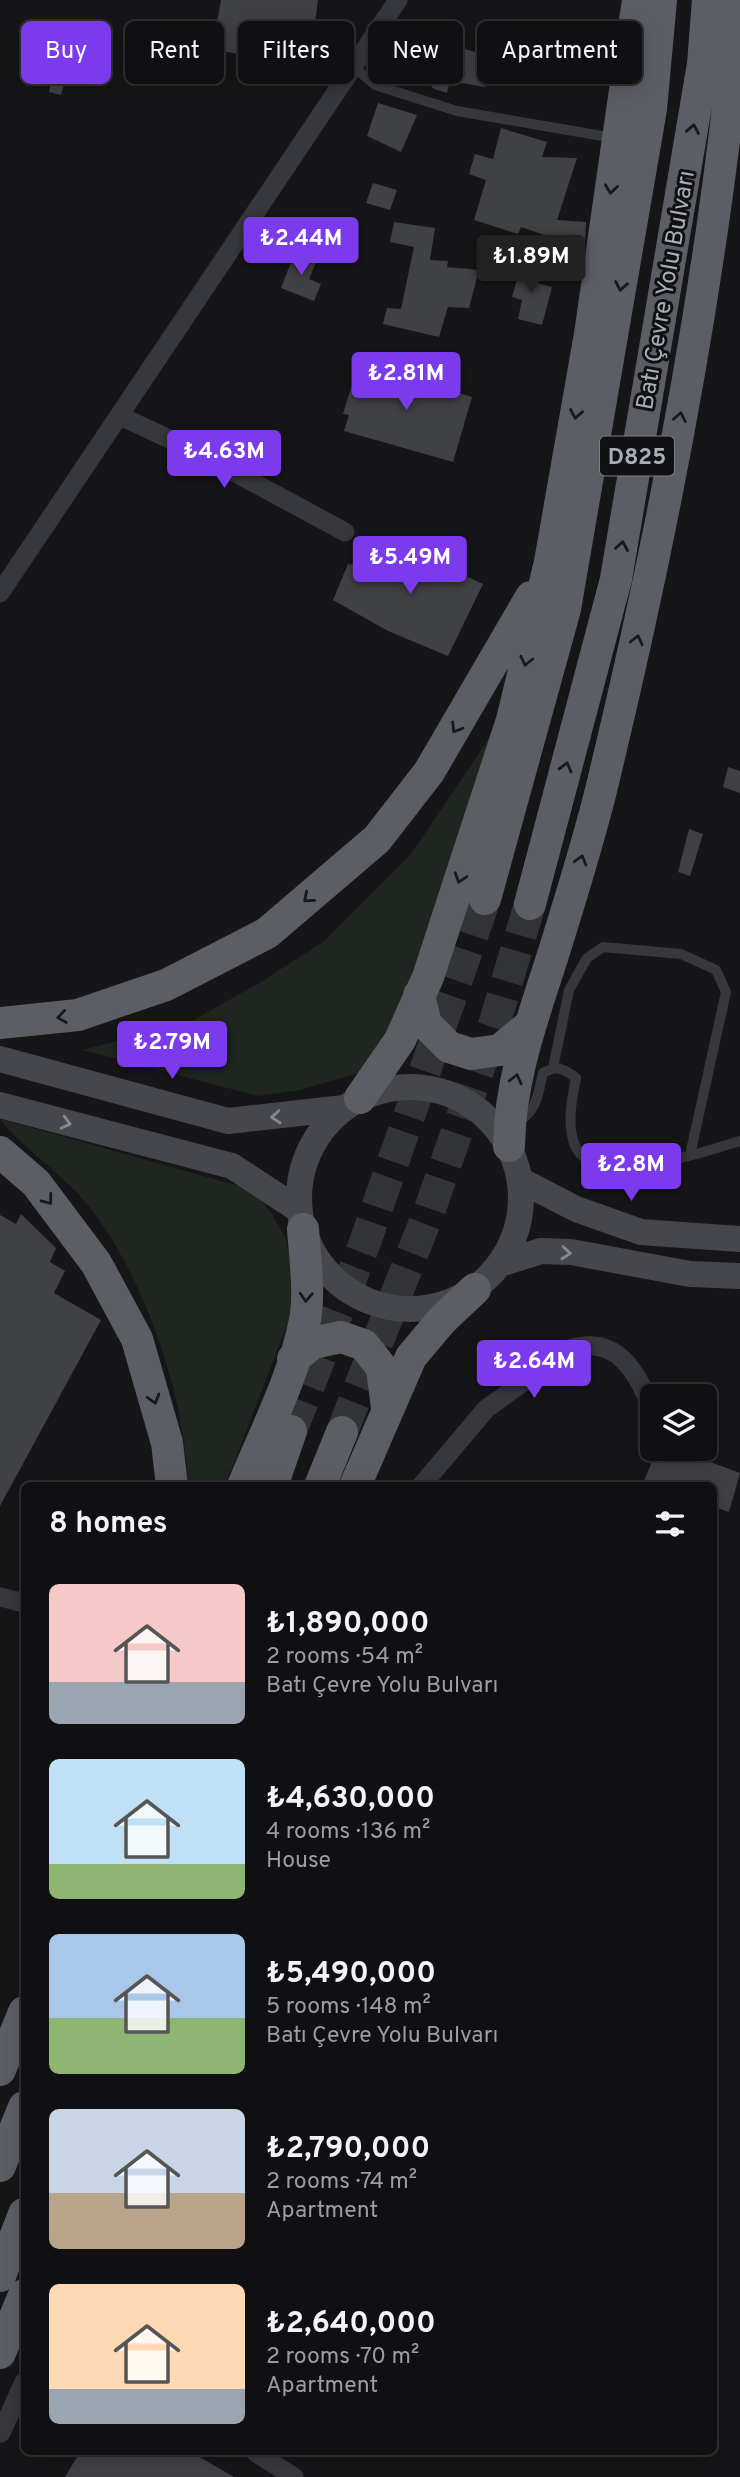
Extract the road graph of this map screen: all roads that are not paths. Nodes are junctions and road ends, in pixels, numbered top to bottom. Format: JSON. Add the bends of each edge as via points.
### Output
{"nodes":[{"id":1,"x":398,"y":0,"type":"edge"},
{"id":2,"x":638,"y":0,"type":"edge"},
{"id":3,"x":661,"y":0,"type":"edge"},
{"id":4,"x":708,"y":0,"type":"edge"},
{"id":5,"x":739,"y":0,"type":"edge"},
{"id":6,"x":354,"y":67,"type":"joint"},
{"id":7,"x":343,"y":84,"type":"edge"},
{"id":8,"x":618,"y":138,"type":"junction"},
{"id":9,"x":120,"y":416,"type":"junction"},
{"id":10,"x":345,"y":531,"type":"dead end"},
{"id":11,"x":550,"y":562,"type":"junction"},
{"id":12,"x":0,"y":593,"type":"edge"},
{"id":13,"x":485,"y":899,"type":"tunnel mouth"},
{"id":14,"x":530,"y":904,"type":"tunnel mouth"},
{"id":15,"x":419,"y":995,"type":"junction"},
{"id":16,"x":0,"y":1023,"type":"edge"},
{"id":17,"x":530,"y":1025,"type":"junction"},
{"id":18,"x":0,"y":1059,"type":"edge"},
{"id":19,"x":553,"y":1068,"type":"junction"},
{"id":20,"x":352,"y":1103,"type":"junction"},
{"id":21,"x":0,"y":1105,"type":"edge"},
{"id":22,"x":509,"y":1135,"type":"junction"},
{"id":23,"x":740,"y":1141,"type":"edge"},
{"id":24,"x":0,"y":1152,"type":"edge"},
{"id":25,"x":691,"y":1155,"type":"junction"},
{"id":26,"x":520,"y":1180,"type":"junction"},
{"id":27,"x":301,"y":1219,"type":"junction"},
{"id":28,"x":740,"y":1239,"type":"edge"},
{"id":29,"x":500,"y":1264,"type":"junction"},
{"id":30,"x":740,"y":1276,"type":"edge"},
{"id":31,"x":475,"y":1289,"type":"junction"},
{"id":32,"x":293,"y":1359,"type":"junction"},
{"id":33,"x":642,"y":1384,"type":"edge"},
{"id":34,"x":387,"y":1408,"type":"junction"},
{"id":35,"x":291,"y":1431,"type":"tunnel mouth"},
{"id":36,"x":342,"y":1432,"type":"tunnel mouth"},
{"id":37,"x":172,"y":1482,"type":"edge"},
{"id":38,"x":245,"y":1482,"type":"edge"},
{"id":39,"x":273,"y":1482,"type":"edge"},
{"id":40,"x":322,"y":1482,"type":"edge"},
{"id":41,"x":357,"y":1482,"type":"edge"},
{"id":42,"x":424,"y":1482,"type":"edge"},
{"id":43,"x":0,"y":1597,"type":"edge"},
{"id":44,"x":21,"y":1602,"type":"edge"},
{"id":45,"x":21,"y":2019,"type":"edge"},
{"id":46,"x":0,"y":2070,"type":"edge"},
{"id":47,"x":21,"y":2114,"type":"edge"},
{"id":48,"x":0,"y":2166,"type":"edge"},
{"id":49,"x":21,"y":2222,"type":"edge"},
{"id":50,"x":0,"y":2276,"type":"edge"},
{"id":51,"x":21,"y":2308,"type":"edge"},
{"id":52,"x":0,"y":2353,"type":"edge"},
{"id":53,"x":21,"y":2389,"type":"edge"},
{"id":54,"x":1,"y":2433,"type":"edge"},
{"id":55,"x":260,"y":2455,"type":"edge"},
{"id":56,"x":294,"y":2477,"type":"edge"}],
"edges":[{"from":1,"to":6,"type":"street"},
{"from":2,"to":8,"type":"highway"},
{"from":3,"to":13,"type":"highway","name":"Batı Çevre Yolu Bulvarı","number":"D825","one_way":true,"via":[[651,108],[565,610]]},
{"from":14,"to":4,"type":"highway","name":"Batı Çevre Yolu Bulvarı","number":"D825","one_way":true,"via":[[616,579],[704,64]]},
{"from":17,"to":5,"type":"highway","one_way":true,"via":[[601,789],[639,632],[684,397],[729,116]]},
{"from":6,"to":8,"type":"lane","via":[[375,85],[457,111]]},
{"from":7,"to":9,"type":"street"},
{"from":8,"to":11,"type":"highway","one_way":true},
{"from":9,"to":10,"type":"street"},
{"from":9,"to":12,"type":"street"},
{"from":11,"to":15,"type":"highway","one_way":true,"via":[[512,720]]},
{"from":11,"to":16,"type":"highway","one_way":true,"via":[[429,772],[377,839],[267,933],[166,985],[78,1015]]},
{"from":15,"to":17,"type":"highway","via":[[426,1024],[450,1047],[471,1054],[500,1050]]},
{"from":15,"to":20,"type":"highway","via":[[400,1040]]},
{"from":22,"to":17,"type":"highway","one_way":true,"via":[[510,1105]]},
{"from":20,"to":18,"type":"main road","one_way":true,"via":[[228,1121]]},
{"from":19,"to":22,"type":"lane","via":[[543,1073],[528,1117]]},
{"from":19,"to":25,"type":"lane","via":[[563,1068],[576,1078],[571,1107],[574,1144],[589,1162],[629,1169]]},
{"from":19,"to":25,"type":"lane","via":[[569,990],[587,958],[603,947],[681,954],[716,970],[726,992]]},
{"from":20,"to":22,"type":"main road","via":[[393,1087],[428,1087],[461,1098]]},
{"from":20,"to":27,"type":"main road","via":[[323,1128],[308,1153],[300,1181]]},
{"from":21,"to":27,"type":"main road","one_way":true,"via":[[232,1166]]},
{"from":22,"to":26,"type":"main road"},
{"from":23,"to":25,"type":"lane"},
{"from":24,"to":37,"type":"highway","one_way":true,"via":[[36,1183],[96,1263],[137,1339],[167,1443]]},
{"from":26,"to":28,"type":"main road","via":[[576,1209],[641,1232]]},
{"from":26,"to":29,"type":"main road","via":[[517,1229]]},
{"from":27,"to":31,"type":"main road","via":[[317,1261],[342,1287],[373,1304],[408,1310],[443,1305]]},
{"from":27,"to":32,"type":"highway","one_way":true,"via":[[305,1319]]},
{"from":29,"to":30,"type":"main road","one_way":true,"via":[[541,1251],[571,1252],[690,1274]]},
{"from":29,"to":31,"type":"main road"},
{"from":31,"to":34,"type":"highway","via":[[411,1357]]},
{"from":32,"to":34,"type":"highway","via":[[313,1343],[341,1337],[364,1345],[382,1368]]},
{"from":32,"to":38,"type":"highway"},
{"from":33,"to":42,"type":"street","via":[[614,1351],[584,1344],[569,1349],[486,1409]]},
{"from":34,"to":41,"type":"highway"},
{"from":35,"to":39,"type":"highway"},
{"from":36,"to":40,"type":"highway"},
{"from":43,"to":44,"type":"street"},
{"from":45,"to":46,"type":"highway"},
{"from":47,"to":48,"type":"highway"},
{"from":49,"to":50,"type":"highway"},
{"from":51,"to":52,"type":"highway"},
{"from":53,"to":54,"type":"street"},
{"from":55,"to":56,"type":"street"}]}
